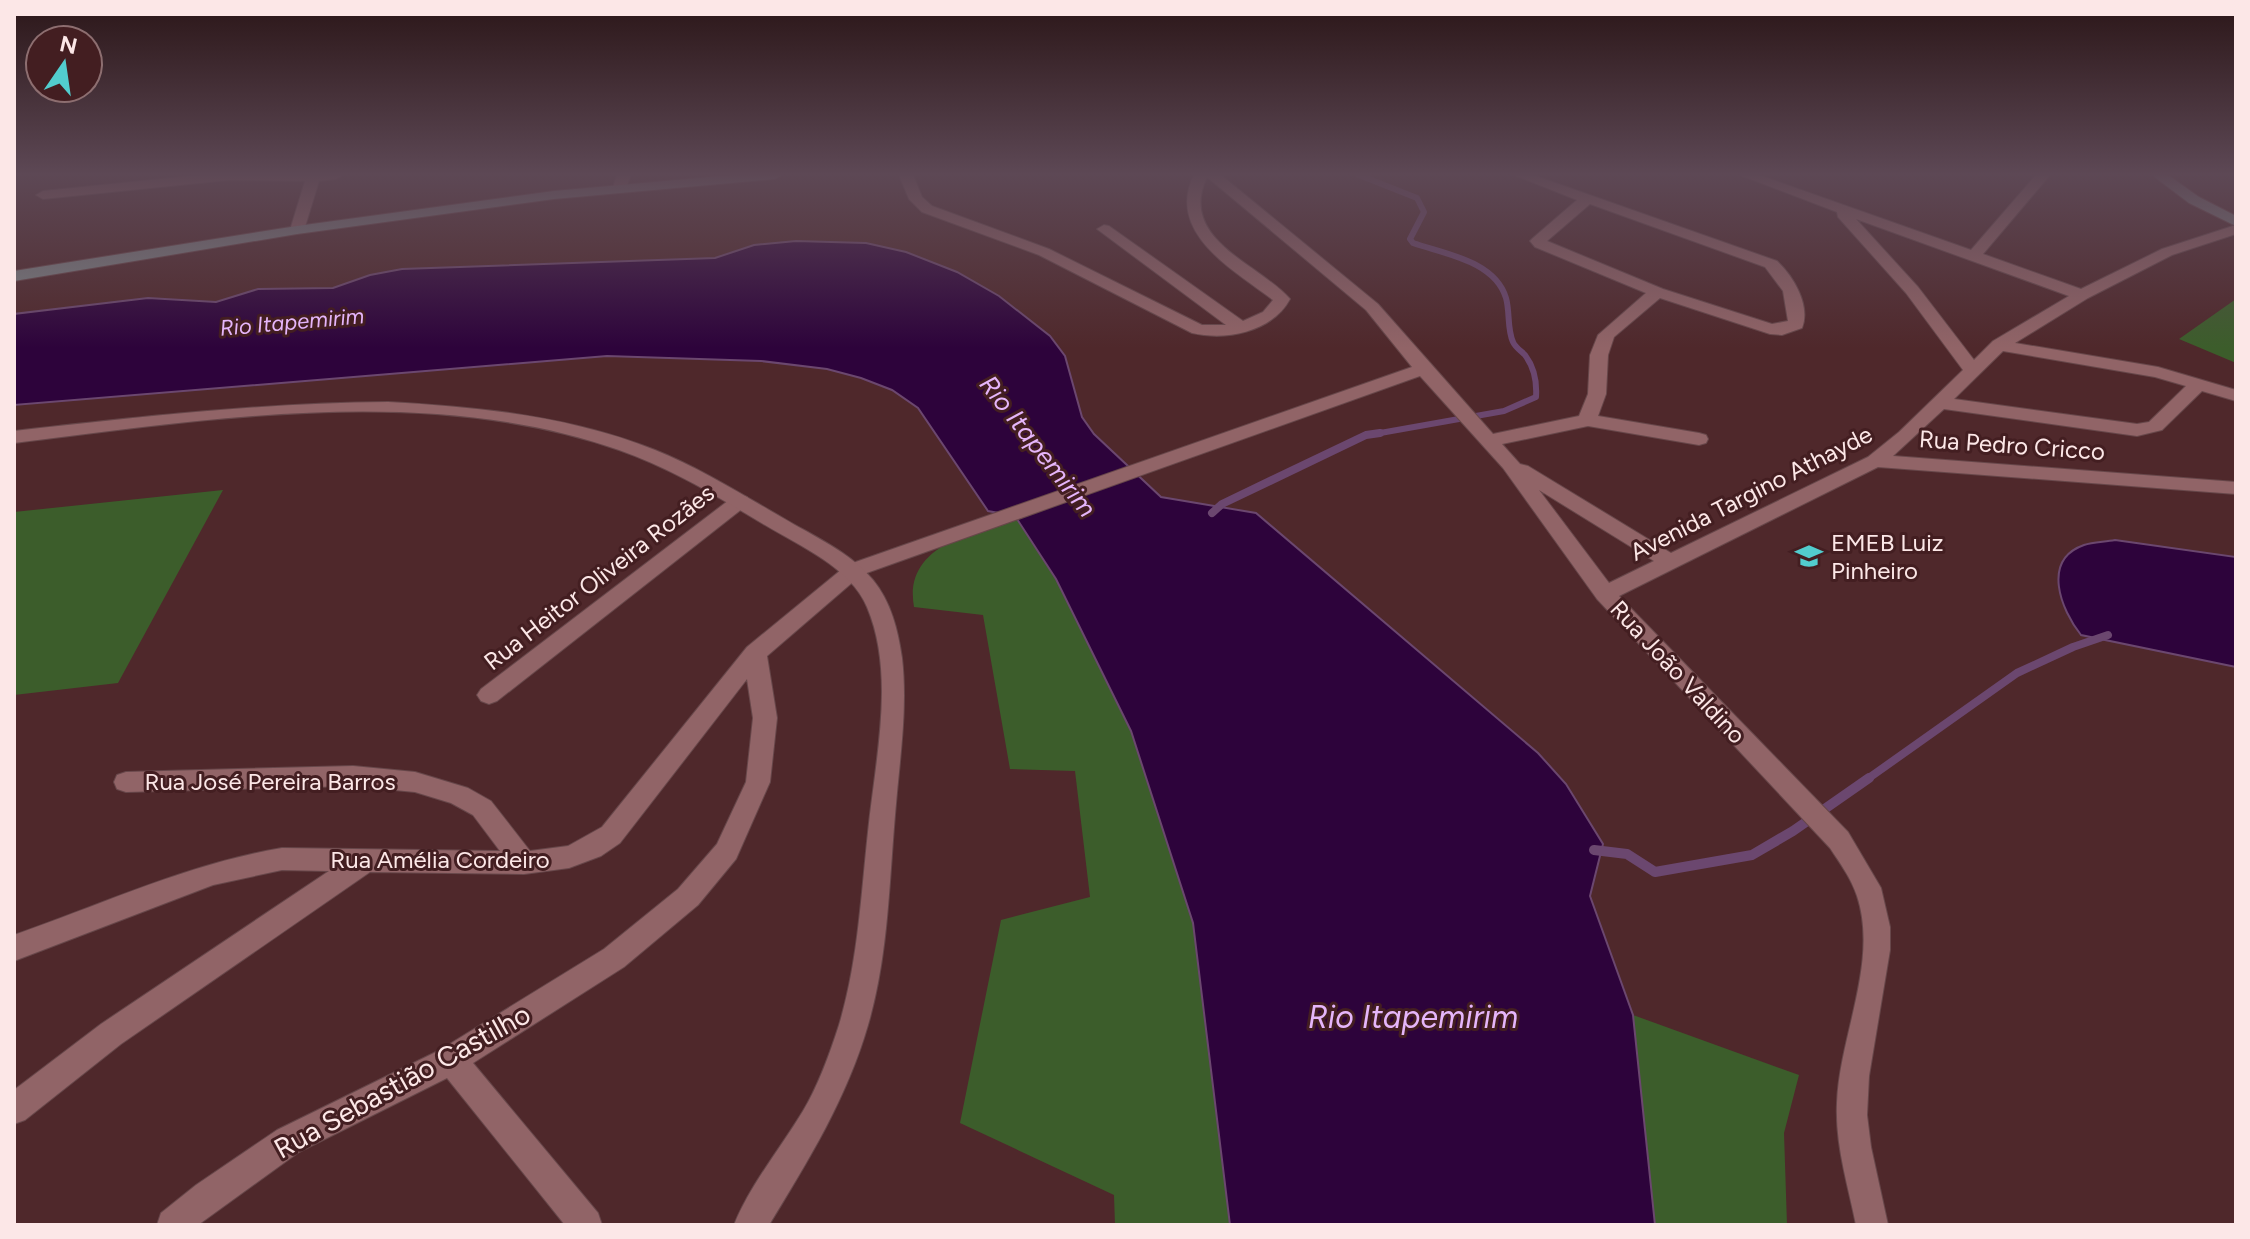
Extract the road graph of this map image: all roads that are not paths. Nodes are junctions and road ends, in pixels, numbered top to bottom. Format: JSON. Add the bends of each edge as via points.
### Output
{"nodes":[{"id":1,"x":280,"y":233,"type":"edge"},
{"id":2,"x":992,"y":233,"type":"edge"},
{"id":3,"x":1109,"y":233,"type":"edge"},
{"id":4,"x":1203,"y":233,"type":"edge"},
{"id":5,"x":1283,"y":233,"type":"edge"},
{"id":6,"x":1548,"y":233,"type":"edge"},
{"id":7,"x":1683,"y":233,"type":"edge"},
{"id":8,"x":1861,"y":233,"type":"edge"},
{"id":9,"x":1903,"y":233,"type":"edge"},
{"id":10,"x":1994,"y":233,"type":"edge"},
{"id":11,"x":2225,"y":233,"type":"edge"},
{"id":12,"x":1972,"y":258,"type":"junction"},
{"id":13,"x":14,"y":276,"type":"edge"},
{"id":14,"x":1657,"y":292,"type":"junction"},
{"id":15,"x":2082,"y":295,"type":"junction"},
{"id":16,"x":1239,"y":326,"type":"junction"},
{"id":17,"x":1999,"y":345,"type":"junction"},
{"id":18,"x":1423,"y":369,"type":"junction"},
{"id":19,"x":1972,"y":370,"type":"junction"},
{"id":20,"x":2200,"y":383,"type":"junction"},
{"id":21,"x":2236,"y":396,"type":"edge"},
{"id":22,"x":1940,"y":403,"type":"junction"},
{"id":23,"x":1587,"y":420,"type":"junction"},
{"id":24,"x":14,"y":437,"type":"edge"},
{"id":25,"x":1699,"y":439,"type":"dead end"},
{"id":26,"x":1488,"y":441,"type":"junction"},
{"id":27,"x":1875,"y":461,"type":"junction"},
{"id":28,"x":1510,"y":464,"type":"junction"},
{"id":29,"x":2236,"y":488,"type":"edge"},
{"id":30,"x":740,"y":501,"type":"junction"},
{"id":31,"x":1671,"y":562,"type":"junction"},
{"id":32,"x":854,"y":570,"type":"junction"},
{"id":33,"x":1605,"y":594,"type":"junction"},
{"id":34,"x":755,"y":653,"type":"junction"},
{"id":35,"x":489,"y":695,"type":"dead end"},
{"id":36,"x":126,"y":782,"type":"dead end"},
{"id":37,"x":365,"y":861,"type":"junction"},
{"id":38,"x":524,"y":863,"type":"junction"},
{"id":39,"x":14,"y":948,"type":"edge"},
{"id":40,"x":451,"y":1060,"type":"junction"},
{"id":41,"x":14,"y":1109,"type":"edge"},
{"id":42,"x":173,"y":1225,"type":"edge"},
{"id":43,"x":586,"y":1225,"type":"edge"},
{"id":44,"x":750,"y":1225,"type":"edge"},
{"id":45,"x":1872,"y":1225,"type":"edge"}],
"edges":[{"from":1,"to":13,"type":"main road"},
{"from":2,"to":16,"type":"street","via":[[1044,252],[1198,329],[1218,332]]},
{"from":3,"to":16,"type":"street"},
{"from":4,"to":16,"type":"street","via":[[1211,245],[1282,299],[1278,309]]},
{"from":5,"to":18,"type":"street","name":"Rua João Valdino","via":[[1372,307]]},
{"from":6,"to":14,"type":"street","via":[[1540,244]]},
{"from":7,"to":14,"type":"street","via":[[1771,264],[1784,275],[1797,320],[1790,329],[1770,329]]},
{"from":8,"to":19,"type":"street","via":[[1894,267]]},
{"from":9,"to":12,"type":"street"},
{"from":10,"to":12,"type":"street"},
{"from":11,"to":15,"type":"street","name":"Avenida Targino Athayde","via":[[2167,252]]},
{"from":12,"to":15,"type":"street"},
{"from":14,"to":23,"type":"street","via":[[1606,335],[1597,394]]},
{"from":15,"to":17,"type":"street","name":"Avenida Targino Athayde"},
{"from":17,"to":19,"type":"street","name":"Avenida Targino Athayde"},
{"from":17,"to":20,"type":"street"},
{"from":18,"to":26,"type":"street","name":"Rua João Valdino"},
{"from":18,"to":32,"type":"street","name":"Rua Amélia Cordeiro"},
{"from":19,"to":22,"type":"street","name":"Avenida Targino Athayde"},
{"from":20,"to":21,"type":"street"},
{"from":20,"to":22,"type":"street","name":"Rua Pedro Cricco","via":[[2155,426],[2137,430]]},
{"from":22,"to":27,"type":"street","name":"Avenida Targino Athayde"},
{"from":23,"to":25,"type":"street"},
{"from":23,"to":26,"type":"street"},
{"from":24,"to":30,"type":"street","via":[[287,410],[415,408],[486,414],[612,440]]},
{"from":26,"to":28,"type":"street","name":"Rua João Valdino"},
{"from":27,"to":29,"type":"street","name":"Rua Pedro Cricco"},
{"from":27,"to":31,"type":"street","name":"Avenida Targino Athayde"},
{"from":28,"to":31,"type":"street","name":"Rua João Valdino"},
{"from":28,"to":33,"type":"street","name":"Rua João Valdino"},
{"from":30,"to":32,"type":"street"},
{"from":30,"to":35,"type":"street","name":"Rua Heitor Oliveira Rozães"},
{"from":31,"to":33,"type":"street","name":"Avenida Targino Athayde"},
{"from":32,"to":34,"type":"street","name":"Rua Amélia Cordeiro"},
{"from":32,"to":44,"type":"street","via":[[873,593],[887,625],[892,659],[893,699],[869,958],[853,1026],[817,1117]]},
{"from":33,"to":45,"type":"street","name":"Rua João Valdino","via":[[1829,830],[1858,868],[1873,907],[1875,936],[1852,1100],[1854,1143]]},
{"from":34,"to":38,"type":"street","name":"Rua Amélia Cordeiro","via":[[611,835],[569,857]]},
{"from":34,"to":40,"type":"street","name":"Rua Sebastião Castilho","via":[[765,718],[758,782],[727,851],[688,897],[614,958]]},
{"from":36,"to":38,"type":"street","name":"Rua José Pereira Barros","via":[[353,776],[415,782],[482,808]]},
{"from":37,"to":38,"type":"street","name":"Rua Amélia Cordeiro"},
{"from":37,"to":39,"type":"street","name":"Rua Amélia Cordeiro","via":[[249,863]]},
{"from":37,"to":41,"type":"street","via":[[111,1034]]},
{"from":40,"to":42,"type":"street","name":"Rua Sebastião Castilho","via":[[288,1141]]},
{"from":40,"to":43,"type":"street"}]}
